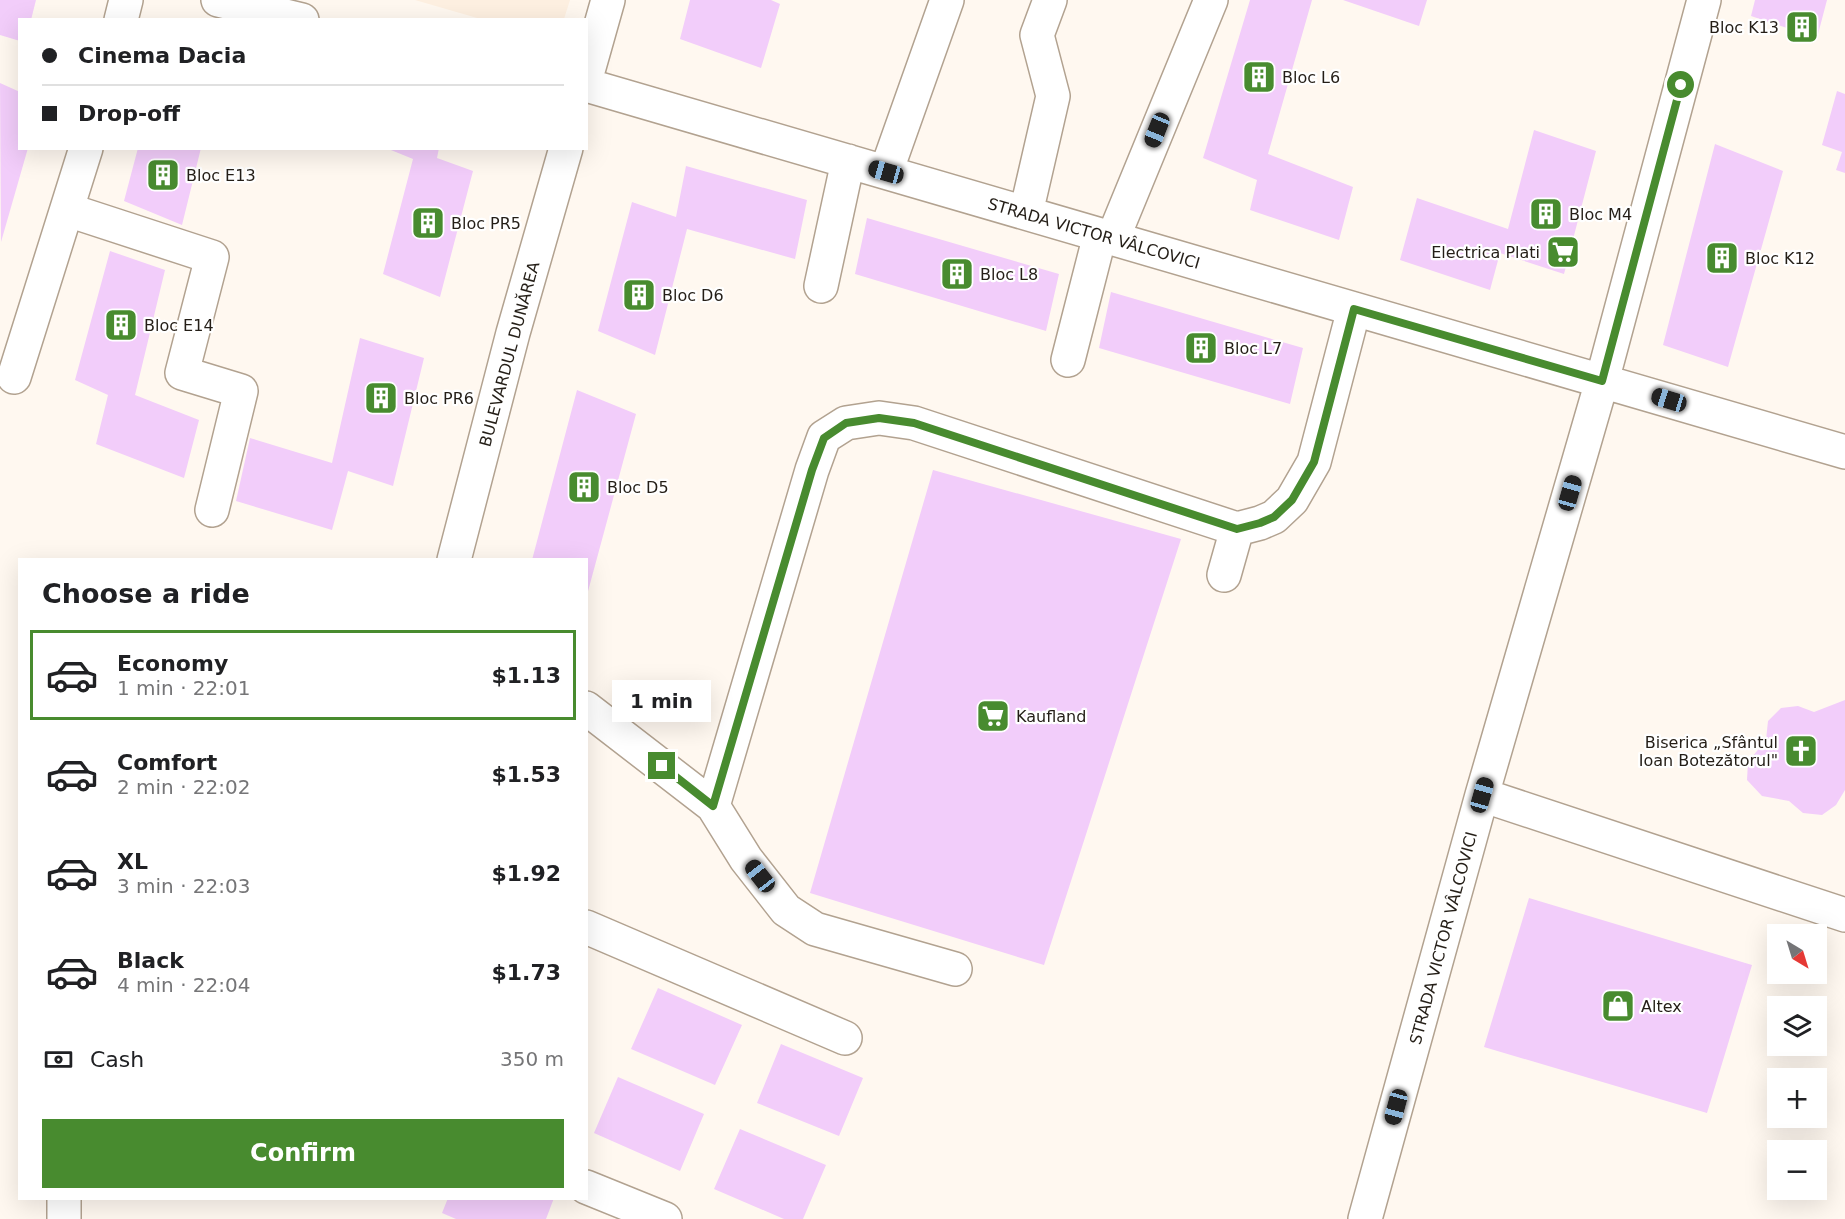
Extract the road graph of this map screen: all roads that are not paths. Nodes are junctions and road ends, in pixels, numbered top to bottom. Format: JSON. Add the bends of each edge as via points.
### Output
{"nodes":[{"id":1,"x":126,"y":0,"type":"edge"},
{"id":2,"x":218,"y":0,"type":"edge"},
{"id":3,"x":608,"y":0,"type":"edge"},
{"id":4,"x":947,"y":0,"type":"edge"},
{"id":5,"x":1050,"y":0,"type":"edge"},
{"id":6,"x":1211,"y":0,"type":"edge"},
{"id":7,"x":1704,"y":0,"type":"edge"},
{"id":8,"x":122,"y":18,"type":"edge"},
{"id":9,"x":294,"y":18,"type":"edge"},
{"id":10,"x":588,"y":71,"type":"edge"},
{"id":11,"x":588,"y":86,"type":"edge"},
{"id":12,"x":85,"y":150,"type":"edge"},
{"id":13,"x":565,"y":150,"type":"edge"},
{"id":14,"x":848,"y":161,"type":"junction"},
{"id":15,"x":886,"y":172,"type":"junction"},
{"id":16,"x":68,"y":210,"type":"junction"},
{"id":17,"x":1026,"y":213,"type":"junction"},
{"id":18,"x":1107,"y":237,"type":"junction"},
{"id":19,"x":821,"y":286,"type":"dead end"},
{"id":20,"x":1354,"y":309,"type":"junction"},
{"id":21,"x":1068,"y":360,"type":"dead end"},
{"id":22,"x":14,"y":377,"type":"dead end"},
{"id":23,"x":1602,"y":381,"type":"junction"},
{"id":24,"x":1845,"y":452,"type":"edge"},
{"id":25,"x":212,"y":510,"type":"dead end"},
{"id":26,"x":1237,"y":529,"type":"junction"},
{"id":27,"x":455,"y":558,"type":"edge"},
{"id":28,"x":1224,"y":575,"type":"dead end"},
{"id":29,"x":588,"y":710,"type":"edge"},
{"id":30,"x":1482,"y":795,"type":"junction"},
{"id":31,"x":713,"y":806,"type":"junction"},
{"id":32,"x":1845,"y":915,"type":"edge"},
{"id":33,"x":588,"y":928,"type":"edge"},
{"id":34,"x":955,"y":969,"type":"dead end"},
{"id":35,"x":845,"y":1038,"type":"dead end"},
{"id":36,"x":588,"y":1188,"type":"edge"},
{"id":37,"x":64,"y":1200,"type":"edge"},
{"id":38,"x":64,"y":1219,"type":"edge"},
{"id":39,"x":665,"y":1219,"type":"edge"},
{"id":40,"x":1365,"y":1219,"type":"edge"}],
"edges":[{"from":1,"to":8,"type":"street"},
{"from":2,"to":9,"type":"street"},
{"from":3,"to":10,"type":"street"},
{"from":4,"to":15,"type":"street"},
{"from":5,"to":17,"type":"street","via":[[1037,35],[1053,96]]},
{"from":6,"to":18,"type":"street"},
{"from":7,"to":23,"type":"street","name":"STRADA VICTOR VÂLCOVICI"},
{"from":11,"to":14,"type":"street","name":"STRADA VICTOR VÂLCOVICI"},
{"from":12,"to":16,"type":"street"},
{"from":13,"to":27,"type":"street","name":"BULEVARDUL DUNĂREA"},
{"from":14,"to":15,"type":"street","name":"STRADA VICTOR VÂLCOVICI"},
{"from":14,"to":19,"type":"street"},
{"from":15,"to":17,"type":"street","name":"STRADA VICTOR VÂLCOVICI"},
{"from":16,"to":22,"type":"street"},
{"from":16,"to":25,"type":"street","via":[[212,258],[182,373],[241,391]]},
{"from":17,"to":18,"type":"street","name":"STRADA VICTOR VÂLCOVICI"},
{"from":18,"to":20,"type":"street","name":"STRADA VICTOR VÂLCOVICI"},
{"from":18,"to":21,"type":"street"},
{"from":20,"to":23,"type":"street","name":"STRADA VICTOR VÂLCOVICI"},
{"from":20,"to":26,"type":"street","via":[[1314,462],[1292,500],[1274,517]]},
{"from":23,"to":24,"type":"street","name":"STRADA VICTOR VÂLCOVICI"},
{"from":23,"to":30,"type":"street","name":"STRADA VICTOR VÂLCOVICI"},
{"from":26,"to":28,"type":"street"},
{"from":26,"to":31,"type":"street","via":[[914,423],[879,418],[846,423],[824,438],[816,459]]},
{"from":29,"to":31,"type":"street"},
{"from":30,"to":32,"type":"street"},
{"from":30,"to":40,"type":"street","name":"STRADA VICTOR VÂLCOVICI"},
{"from":31,"to":34,"type":"street","via":[[746,859],[786,910],[815,929]]},
{"from":33,"to":35,"type":"street"},
{"from":36,"to":39,"type":"street"},
{"from":37,"to":38,"type":"street"}]}
